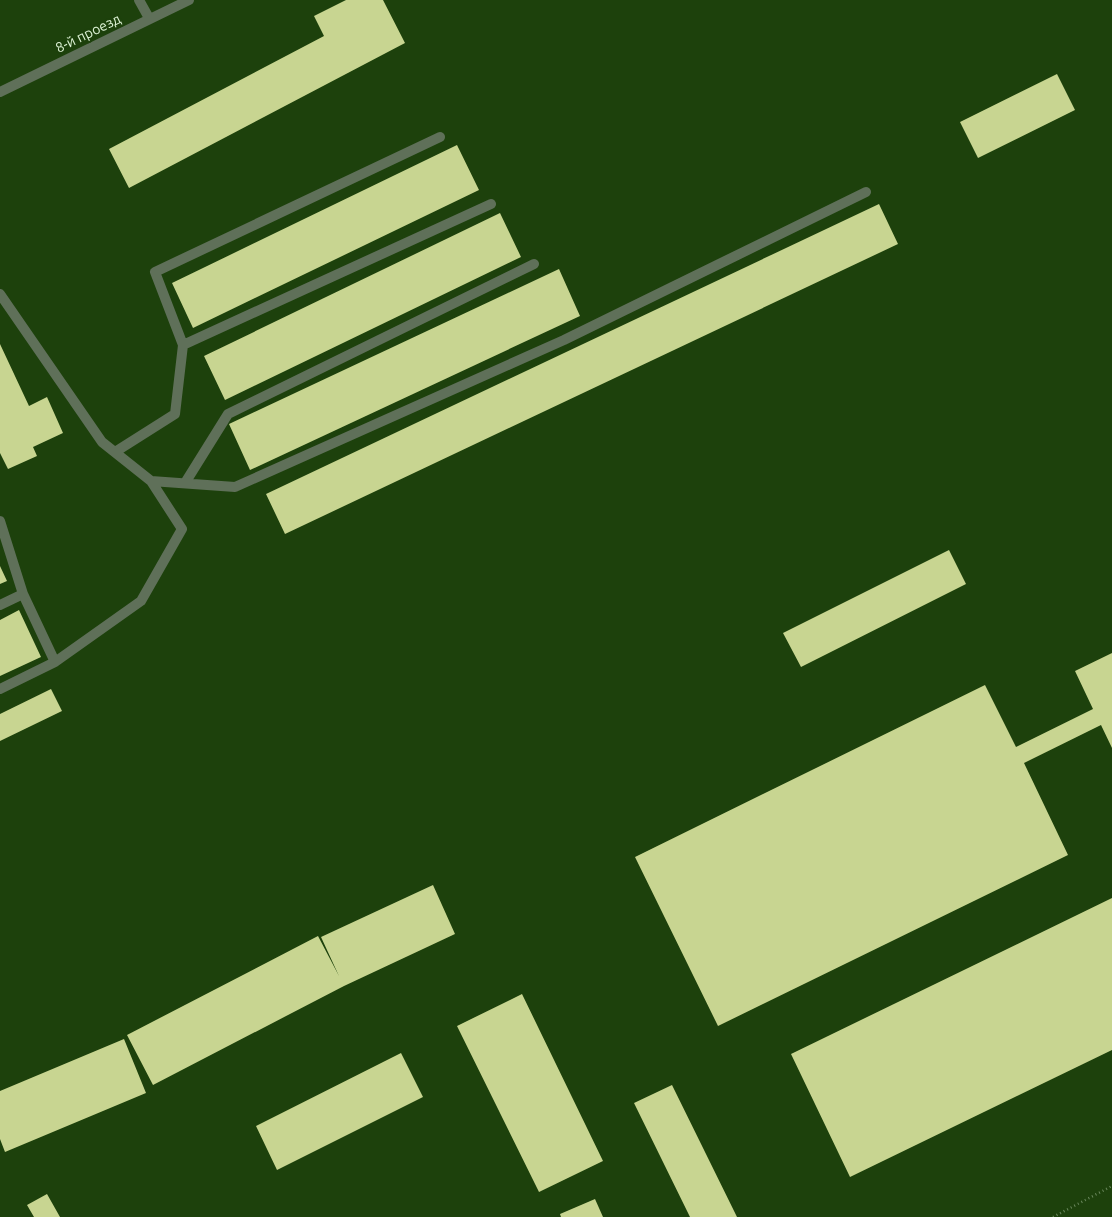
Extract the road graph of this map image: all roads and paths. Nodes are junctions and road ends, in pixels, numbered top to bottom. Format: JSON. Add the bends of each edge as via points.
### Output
{"nodes":[{"id":1,"x":139,"y":0,"type":"edge"},
{"id":2,"x":189,"y":0,"type":"edge"},
{"id":3,"x":150,"y":18,"type":"junction"},
{"id":4,"x":0,"y":92,"type":"edge"},
{"id":5,"x":440,"y":137,"type":"dead end"},
{"id":6,"x":866,"y":192,"type":"dead end"},
{"id":7,"x":491,"y":204,"type":"dead end"},
{"id":8,"x":534,"y":264,"type":"dead end"},
{"id":9,"x":0,"y":294,"type":"edge"},
{"id":10,"x":183,"y":345,"type":"junction"},
{"id":11,"x":115,"y":452,"type":"junction"},
{"id":12,"x":150,"y":481,"type":"junction"},
{"id":13,"x":185,"y":483,"type":"junction"},
{"id":14,"x":0,"y":522,"type":"edge"},
{"id":15,"x":23,"y":594,"type":"junction"},
{"id":16,"x":0,"y":605,"type":"edge"},
{"id":17,"x":55,"y":662,"type":"junction"},
{"id":18,"x":0,"y":689,"type":"edge"},
{"id":19,"x":1112,"y":1186,"type":"edge"},
{"id":20,"x":1053,"y":1217,"type":"edge"}],
"edges":[{"from":1,"to":3,"type":"street"},
{"from":2,"to":3,"type":"street","name":"8-й проезд"},
{"from":3,"to":4,"type":"street","name":"8-й проезд"},
{"from":5,"to":10,"type":"street","via":[[156,272]]},
{"from":6,"to":13,"type":"street","via":[[564,340],[235,487]]},
{"from":7,"to":10,"type":"street"},
{"from":8,"to":13,"type":"street","via":[[228,414]]},
{"from":9,"to":11,"type":"street","via":[[102,442]]},
{"from":10,"to":11,"type":"street","via":[[175,414]]},
{"from":11,"to":12,"type":"street"},
{"from":12,"to":13,"type":"street"},
{"from":12,"to":17,"type":"street","via":[[182,528],[141,601]]},
{"from":14,"to":15,"type":"street"},
{"from":15,"to":16,"type":"street"},
{"from":15,"to":17,"type":"street"},
{"from":17,"to":18,"type":"street"},
{"from":19,"to":20,"type":"path"}]}
